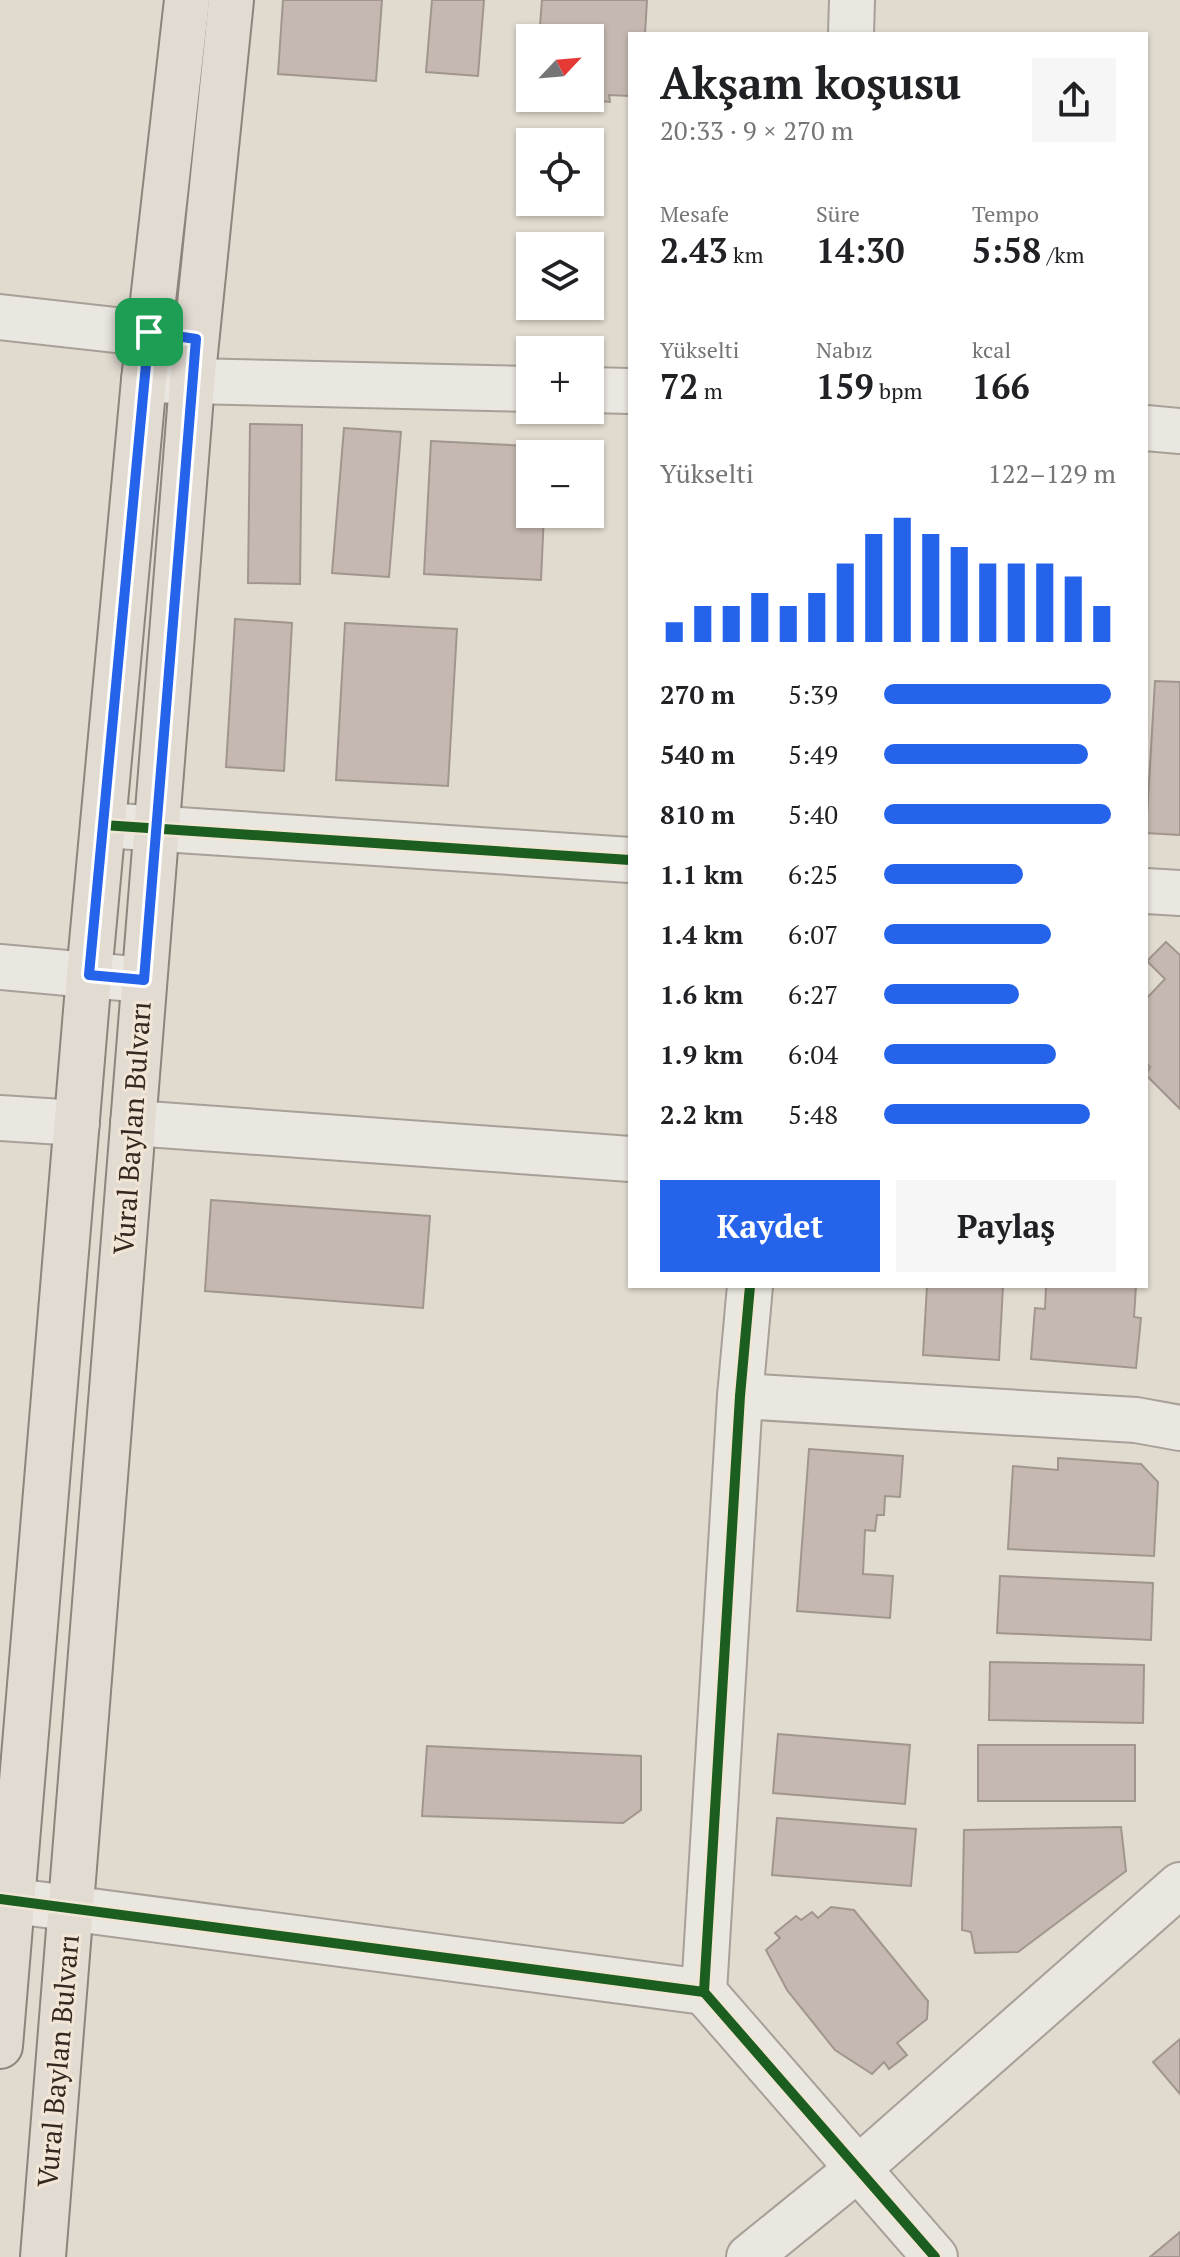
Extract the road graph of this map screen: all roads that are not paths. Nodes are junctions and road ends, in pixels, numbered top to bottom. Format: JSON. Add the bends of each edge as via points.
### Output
{"nodes":[{"id":1,"x":187,"y":0,"type":"edge"},
{"id":2,"x":231,"y":0,"type":"edge"},
{"id":3,"x":852,"y":0,"type":"edge"},
{"id":4,"x":851,"y":32,"type":"edge"},
{"id":5,"x":0,"y":317,"type":"edge"},
{"id":6,"x":149,"y":332,"type":"junction"},
{"id":7,"x":196,"y":339,"type":"junction"},
{"id":8,"x":144,"y":380,"type":"junction"},
{"id":9,"x":192,"y":383,"type":"junction"},
{"id":10,"x":516,"y":389,"type":"edge"},
{"id":11,"x":604,"y":390,"type":"edge"},
{"id":12,"x":628,"y":391,"type":"edge"},
{"id":13,"x":1148,"y":428,"type":"edge"},
{"id":14,"x":1180,"y":431,"type":"edge"},
{"id":15,"x":103,"y":825,"type":"junction"},
{"id":16,"x":156,"y":831,"type":"junction"},
{"id":17,"x":628,"y":860,"type":"edge"},
{"id":18,"x":1148,"y":891,"type":"edge"},
{"id":19,"x":1180,"y":893,"type":"edge"},
{"id":20,"x":0,"y":967,"type":"edge"},
{"id":21,"x":89,"y":975,"type":"junction"},
{"id":22,"x":144,"y":980,"type":"junction"},
{"id":23,"x":0,"y":1118,"type":"edge"},
{"id":24,"x":77,"y":1123,"type":"junction"},
{"id":25,"x":133,"y":1123,"type":"junction"},
{"id":26,"x":628,"y":1159,"type":"edge"},
{"id":27,"x":750,"y":1288,"type":"edge"},
{"id":28,"x":740,"y":1396,"type":"junction"},
{"id":29,"x":1180,"y":1428,"type":"edge"},
{"id":30,"x":1180,"y":1885,"type":"edge"},
{"id":31,"x":5,"y":1899,"type":"edge"},
{"id":32,"x":70,"y":1908,"type":"junction"},
{"id":33,"x":704,"y":1992,"type":"junction"},
{"id":34,"x":0,"y":2046,"type":"edge"},
{"id":35,"x":860,"y":2167,"type":"junction"},
{"id":36,"x":43,"y":2257,"type":"edge"},
{"id":37,"x":749,"y":2257,"type":"edge"},
{"id":38,"x":935,"y":2257,"type":"edge"}],
"edges":[{"from":1,"to":6,"type":"main road","name":"Vural Baylan Bulvarı"},
{"from":2,"to":7,"type":"main road","name":"Vural Baylan Bulvarı"},
{"from":3,"to":4,"type":"street"},
{"from":5,"to":6,"type":"street"},
{"from":6,"to":7,"type":"street"},
{"from":6,"to":8,"type":"main road","name":"Vural Baylan Bulvarı"},
{"from":7,"to":9,"type":"main road","name":"Vural Baylan Bulvarı"},
{"from":8,"to":9,"type":"street"},
{"from":8,"to":15,"type":"main road","name":"Vural Baylan Bulvarı"},
{"from":9,"to":10,"type":"street"},
{"from":9,"to":16,"type":"main road","name":"Vural Baylan Bulvarı"},
{"from":11,"to":12,"type":"street"},
{"from":13,"to":14,"type":"street"},
{"from":15,"to":16,"type":"street"},
{"from":15,"to":21,"type":"main road","name":"Vural Baylan Bulvarı"},
{"from":16,"to":17,"type":"street"},
{"from":16,"to":22,"type":"main road","name":"Vural Baylan Bulvarı"},
{"from":18,"to":19,"type":"street"},
{"from":20,"to":21,"type":"street"},
{"from":21,"to":22,"type":"street"},
{"from":21,"to":24,"type":"main road","name":"Vural Baylan Bulvarı"},
{"from":22,"to":25,"type":"main road","name":"Vural Baylan Bulvarı"},
{"from":23,"to":24,"type":"street"},
{"from":24,"to":31,"type":"main road","name":"Vural Baylan Bulvarı"},
{"from":25,"to":26,"type":"street"},
{"from":25,"to":32,"type":"main road","name":"Vural Baylan Bulvarı"},
{"from":27,"to":28,"type":"street"},
{"from":28,"to":29,"type":"street","via":[[1136,1420]]},
{"from":28,"to":33,"type":"street"},
{"from":30,"to":35,"type":"street"},
{"from":31,"to":32,"type":"street"},
{"from":31,"to":34,"type":"main road","name":"Vural Baylan Bulvarı"},
{"from":32,"to":33,"type":"street"},
{"from":32,"to":36,"type":"main road","name":"Vural Baylan Bulvarı"},
{"from":33,"to":35,"type":"street"},
{"from":35,"to":37,"type":"street"},
{"from":35,"to":38,"type":"street"}]}
